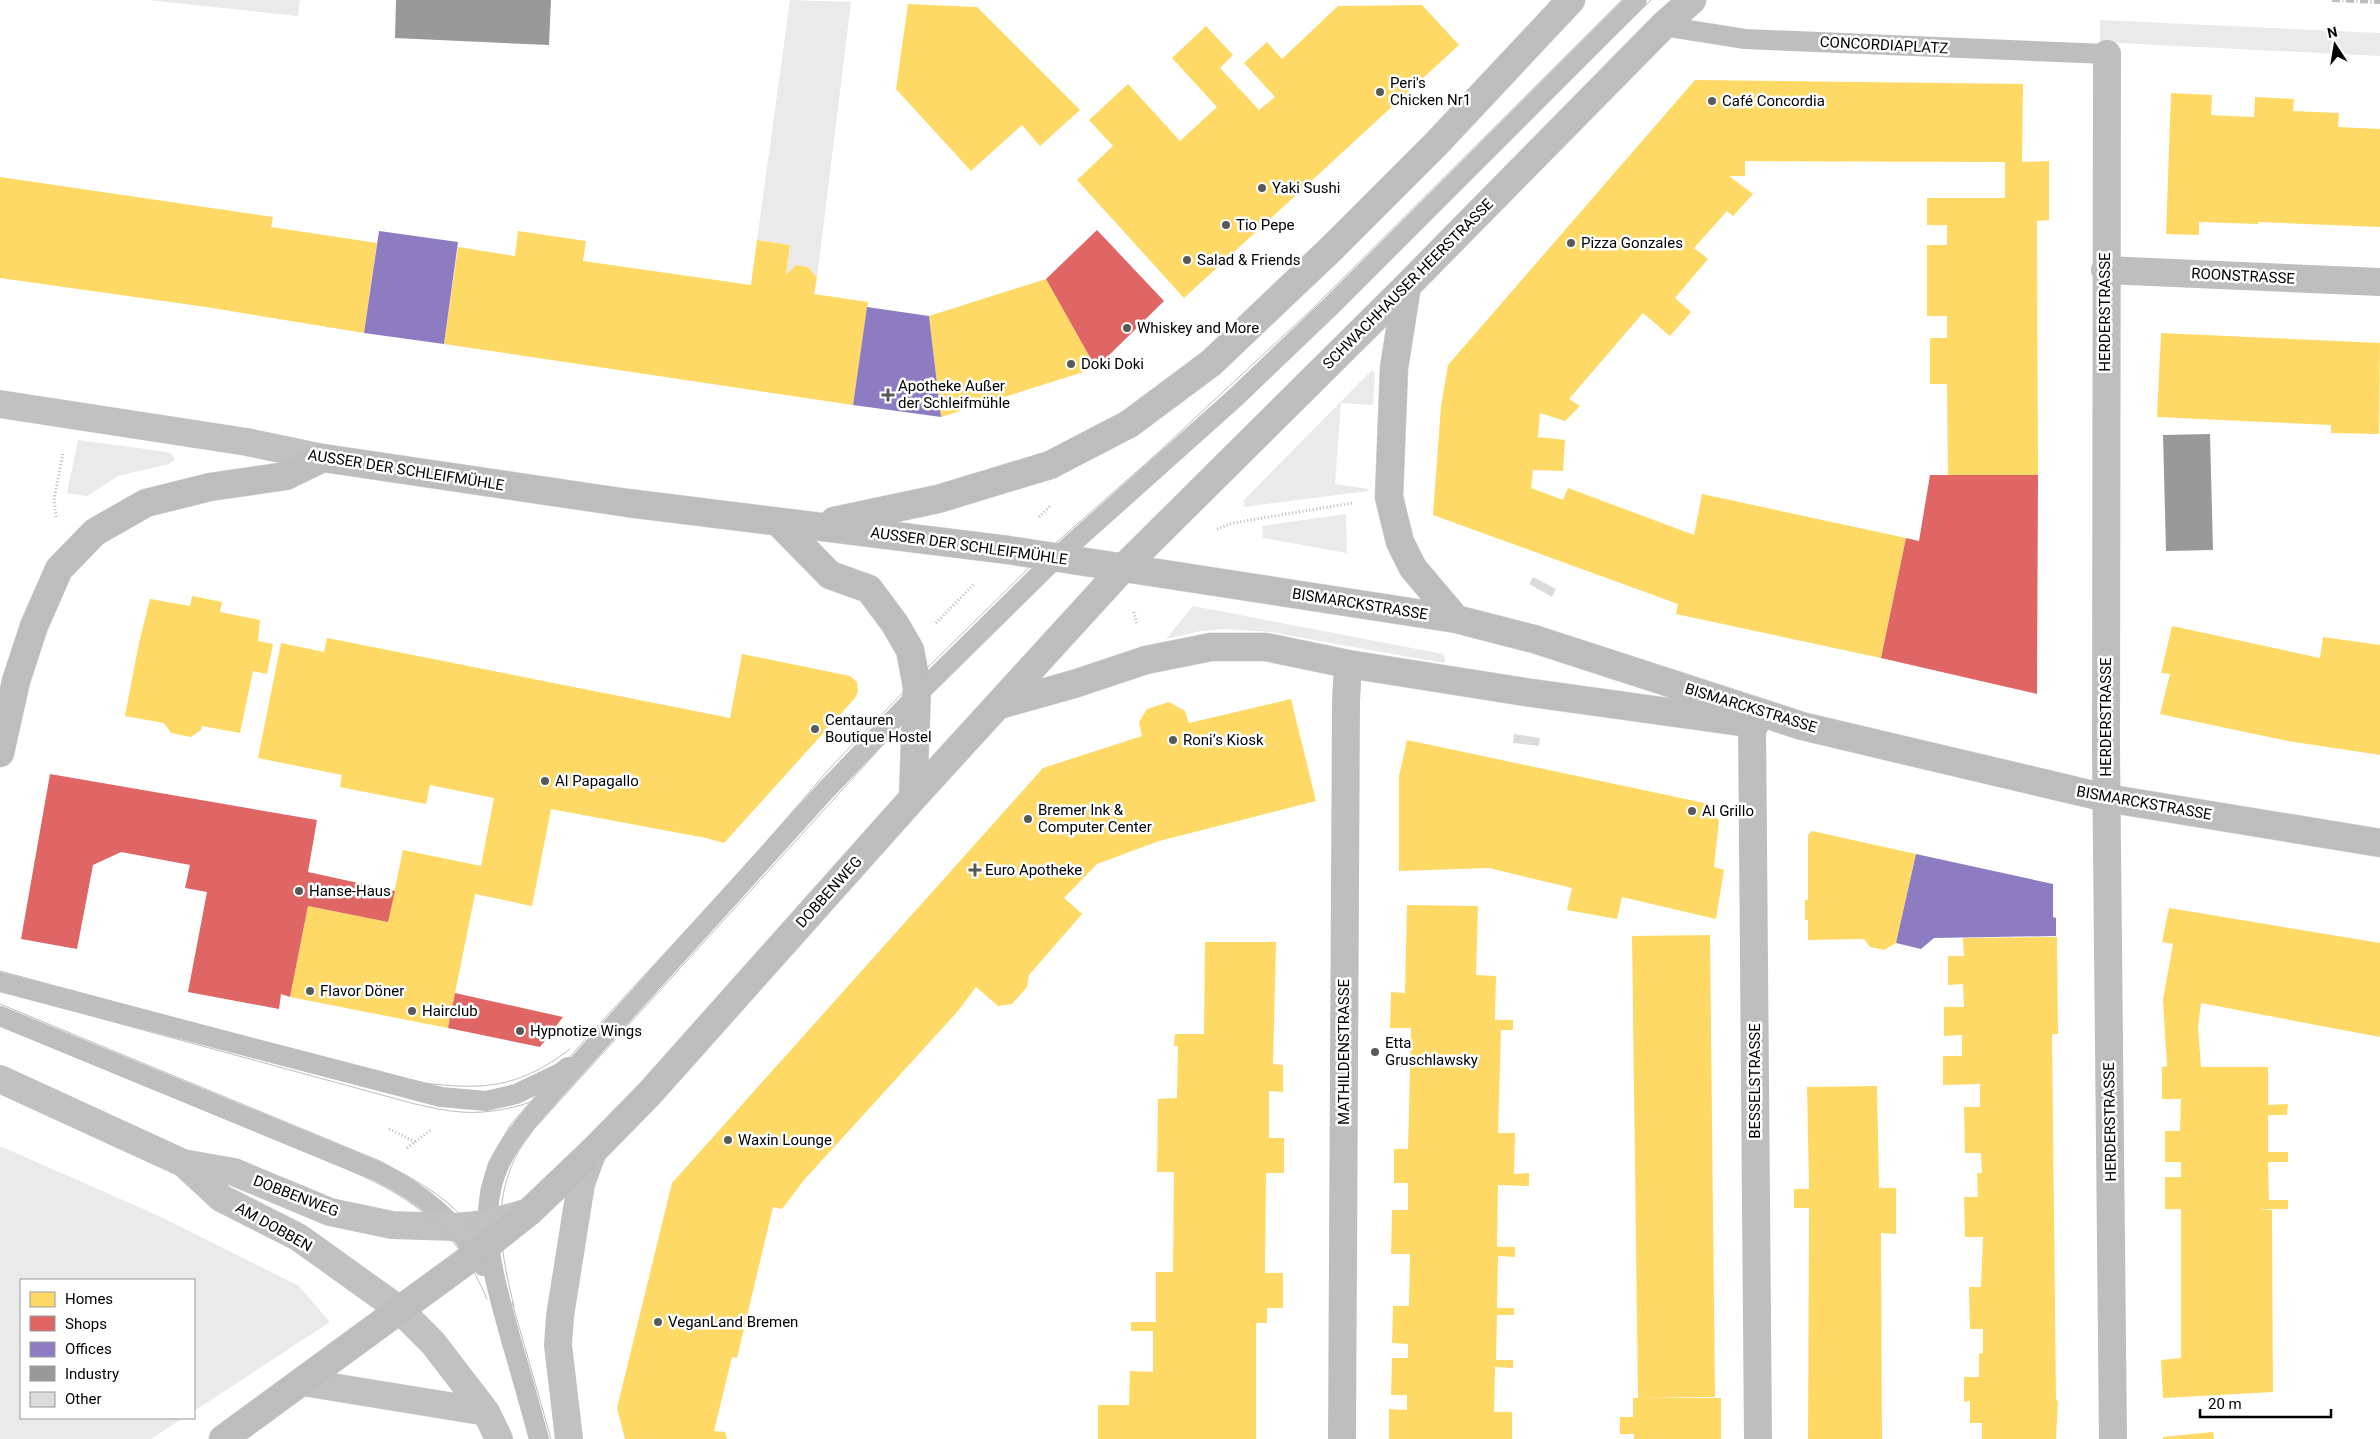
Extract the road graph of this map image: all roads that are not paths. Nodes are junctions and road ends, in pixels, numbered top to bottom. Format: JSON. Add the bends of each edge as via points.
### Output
{"nodes":[{"id":1,"x":1571,"y":0,"type":"edge"},
{"id":2,"x":1637,"y":0,"type":"edge"},
{"id":3,"x":1692,"y":0,"type":"edge"},
{"id":4,"x":1662,"y":26,"type":"junction"},
{"id":5,"x":2107,"y":54,"type":"joint"},
{"id":6,"x":2105,"y":270,"type":"junction"},
{"id":7,"x":2380,"y":282,"type":"edge"},
{"id":8,"x":1407,"y":286,"type":"junction"},
{"id":9,"x":0,"y":404,"type":"edge"},
{"id":10,"x":323,"y":458,"type":"junction"},
{"id":11,"x":778,"y":522,"type":"junction"},
{"id":12,"x":814,"y":525,"type":"junction"},
{"id":13,"x":1056,"y":558,"type":"junction"},
{"id":14,"x":1124,"y":567,"type":"junction"},
{"id":15,"x":1456,"y":619,"type":"junction"},
{"id":16,"x":1348,"y":664,"type":"junction"},
{"id":17,"x":917,"y":695,"type":"junction"},
{"id":18,"x":998,"y":705,"type":"junction"},
{"id":19,"x":1752,"y":724,"type":"junction"},
{"id":20,"x":1802,"y":726,"type":"junction"},
{"id":21,"x":0,"y":754,"type":"edge"},
{"id":22,"x":913,"y":798,"type":"junction"},
{"id":23,"x":2106,"y":798,"type":"junction"},
{"id":24,"x":2380,"y":843,"type":"edge"},
{"id":25,"x":0,"y":982,"type":"edge"},
{"id":26,"x":0,"y":1016,"type":"edge"},
{"id":27,"x":600,"y":1040,"type":"junction"},
{"id":28,"x":0,"y":1079,"type":"edge"},
{"id":29,"x":593,"y":1151,"type":"junction"},
{"id":30,"x":183,"y":1163,"type":"junction"},
{"id":31,"x":455,"y":1227,"type":"junction"},
{"id":32,"x":484,"y":1241,"type":"junction"},
{"id":33,"x":400,"y":1310,"type":"junction"},
{"id":34,"x":302,"y":1382,"type":"junction"},
{"id":35,"x":486,"y":1412,"type":"junction"},
{"id":36,"x":223,"y":1439,"type":"edge"},
{"id":37,"x":499,"y":1439,"type":"edge"},
{"id":38,"x":539,"y":1439,"type":"edge"},
{"id":39,"x":568,"y":1439,"type":"edge"},
{"id":40,"x":1342,"y":1439,"type":"edge"},
{"id":41,"x":1758,"y":1439,"type":"edge"},
{"id":42,"x":2113,"y":1439,"type":"edge"}],
"edges":[{"from":1,"to":12,"type":"main road","name":"AUSSER DER SCHLEIFMÜHLE","via":[[1436,144],[1332,248],[1211,363],[1129,424],[1050,465],[938,499]]},
{"from":2,"to":13,"type":"lane","via":[[1331,306],[1236,397]]},
{"from":3,"to":4,"type":"main road","name":"SCHWACHHAUSER HEERSTRASSE"},
{"from":4,"to":5,"type":"lane","name":"CONCORDIAPLATZ","via":[[1745,38]]},
{"from":4,"to":8,"type":"main road","name":"SCHWACHHAUSER HEERSTRASSE"},
{"from":5,"to":6,"type":"street","name":"HERDERSTRASSE"},
{"from":6,"to":7,"type":"street","name":"ROONSTRASSE"},
{"from":6,"to":23,"type":"street","name":"HERDERSTRASSE"},
{"from":8,"to":14,"type":"main road","name":"SCHWACHHAUSER HEERSTRASSE"},
{"from":8,"to":15,"type":"main road","via":[[1394,368],[1389,497],[1400,542],[1414,568]]},
{"from":9,"to":10,"type":"main road","name":"AUSSER DER SCHLEIFMÜHLE","via":[[247,442]]},
{"from":10,"to":11,"type":"main road","name":"AUSSER DER SCHLEIFMÜHLE"},
{"from":10,"to":21,"type":"main road","via":[[286,476],[210,487],[146,503],[95,532],[60,569],[34,626],[16,681]]},
{"from":11,"to":12,"type":"main road","name":"AUSSER DER SCHLEIFMÜHLE"},
{"from":11,"to":17,"type":"main road","via":[[830,575],[869,589],[910,650]]},
{"from":12,"to":13,"type":"main road","name":"AUSSER DER SCHLEIFMÜHLE"},
{"from":13,"to":14,"type":"main road","name":"AUSSER DER SCHLEIFMÜHLE"},
{"from":13,"to":17,"type":"lane"},
{"from":14,"to":15,"type":"main road","name":"BISMARCKSTRASSE"},
{"from":14,"to":18,"type":"main road","name":"DOBBENWEG"},
{"from":15,"to":20,"type":"main road","name":"BISMARCKSTRASSE","via":[[1534,639]]},
{"from":16,"to":18,"type":"main road","via":[[1266,647],[1211,647],[1146,660]]},
{"from":16,"to":19,"type":"main road"},
{"from":16,"to":40,"type":"street","name":"MATHILDENSTRASSE"},
{"from":17,"to":22,"type":"main road"},
{"from":17,"to":27,"type":"lane"},
{"from":18,"to":22,"type":"main road","name":"DOBBENWEG"},
{"from":19,"to":20,"type":"main road"},
{"from":19,"to":41,"type":"street","name":"BESSELSTRASSE"},
{"from":20,"to":23,"type":"main road","name":"BISMARCKSTRASSE"},
{"from":22,"to":29,"type":"main road","name":"DOBBENWEG","via":[[656,1086]]},
{"from":23,"to":24,"type":"main road","name":"BISMARCKSTRASSE"},
{"from":23,"to":42,"type":"street","name":"HERDERSTRASSE"},
{"from":25,"to":27,"type":"lane","via":[[441,1097],[486,1101],[516,1094],[562,1072]]},
{"from":26,"to":31,"type":"lane","via":[[377,1171],[408,1186]]},
{"from":27,"to":32,"type":"lane","via":[[516,1136],[500,1162],[491,1191]]},
{"from":28,"to":30,"type":"main road","name":"AM DOBBEN"},
{"from":29,"to":32,"type":"main road","name":"DOBBENWEG","via":[[529,1212]]},
{"from":29,"to":39,"type":"main road","via":[[581,1184],[560,1316],[558,1345]]},
{"from":30,"to":31,"type":"main road","name":"DOBBENWEG","via":[[234,1172],[330,1212],[392,1225]]},
{"from":30,"to":33,"type":"main road","name":"AM DOBBEN","via":[[221,1198],[298,1237]]},
{"from":31,"to":32,"type":"main road","name":"DOBBENWEG"},
{"from":32,"to":33,"type":"main road","name":"DOBBENWEG"},
{"from":32,"to":38,"type":"lane"},
{"from":33,"to":34,"type":"main road","name":"DOBBENWEG"},
{"from":33,"to":35,"type":"main road","name":"AM DOBBEN","via":[[432,1344]]},
{"from":34,"to":35,"type":"main road"},
{"from":34,"to":36,"type":"main road","name":"DOBBENWEG"},
{"from":35,"to":37,"type":"main road","name":"AM DOBBEN"}]}
